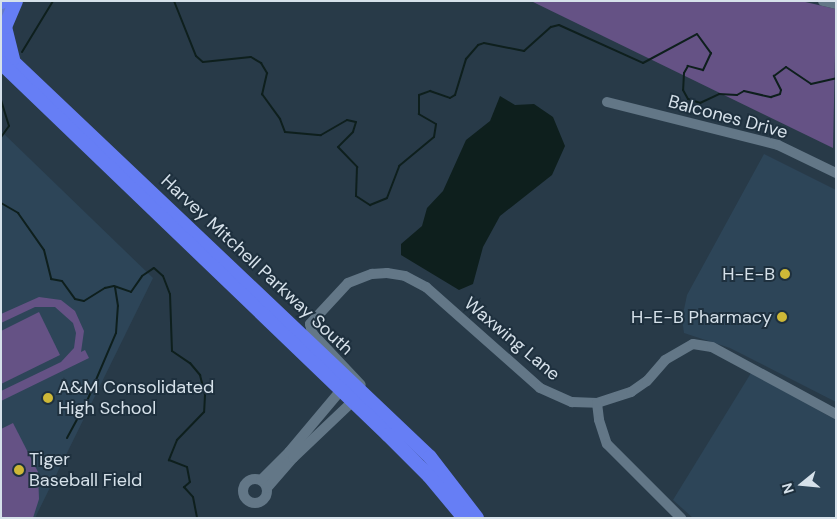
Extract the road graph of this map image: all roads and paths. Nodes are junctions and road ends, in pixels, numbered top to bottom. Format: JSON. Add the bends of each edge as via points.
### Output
{"nodes":[{"id":1,"x":12,"y":1,"type":"edge"},
{"id":2,"x":16,"y":1,"type":"edge"},
{"id":3,"x":823,"y":1,"type":"edge"},
{"id":4,"x":836,"y":4,"type":"edge"},
{"id":5,"x":1,"y":12,"type":"edge"},
{"id":6,"x":1,"y":50,"type":"edge"},
{"id":7,"x":6,"y":65,"type":"edge"},
{"id":8,"x":607,"y":102,"type":"dead end"},
{"id":9,"x":836,"y":173,"type":"edge"},
{"id":10,"x":291,"y":323,"type":"junction"},
{"id":11,"x":310,"y":324,"type":"junction"},
{"id":12,"x":341,"y":390,"type":"junction"},
{"id":13,"x":353,"y":401,"type":"junction"},
{"id":14,"x":374,"y":402,"type":"junction"},
{"id":15,"x":597,"y":403,"type":"junction"},
{"id":16,"x":836,"y":414,"type":"edge"},
{"id":17,"x":430,"y":457,"type":"junction"},
{"id":18,"x":464,"y":518,"type":"edge"},
{"id":19,"x":477,"y":518,"type":"edge"},
{"id":20,"x":487,"y":518,"type":"edge"},
{"id":21,"x":681,"y":518,"type":"edge"}],
"edges":[{"from":1,"to":5,"type":"main road"},
{"from":2,"to":7,"type":"highway","via":[[5,27]]},
{"from":3,"to":4,"type":"street"},
{"from":6,"to":7,"type":"highway","name":"Harvey Mitchell Parkway South"},
{"from":7,"to":10,"type":"highway","name":"Harvey Mitchell Parkway South"},
{"from":7,"to":12,"type":"highway","name":"Harvey Mitchell Parkway South"},
{"from":8,"to":9,"type":"street","name":"Balcones Drive","via":[[778,145]]},
{"from":10,"to":11,"type":"street"},
{"from":10,"to":14,"type":"highway","name":"Harvey Mitchell Parkway South"},
{"from":11,"to":14,"type":"street","via":[[312,333],[352,373]]},
{"from":11,"to":15,"type":"street","name":"Waxwing Lane","via":[[339,290],[357,278],[387,273],[405,276],[426,287],[540,388],[572,402]]},
{"from":12,"to":13,"type":"highway","name":"Harvey Mitchell Parkway South"},
{"from":12,"to":13,"type":"street","via":[[264,484]]},
{"from":13,"to":18,"type":"highway","name":"Harvey Mitchell Parkway South","via":[[429,476]]},
{"from":14,"to":17,"type":"highway","name":"Harvey Mitchell Parkway South"},
{"from":15,"to":16,"type":"street","name":"Waxwing Lane","via":[[615,399],[639,387],[665,360],[693,344],[712,347]]},
{"from":15,"to":21,"type":"street","via":[[598,420],[607,444]]},
{"from":17,"to":19,"type":"highway","name":"Harvey Mitchell Parkway South"},
{"from":17,"to":20,"type":"highway"}]}
